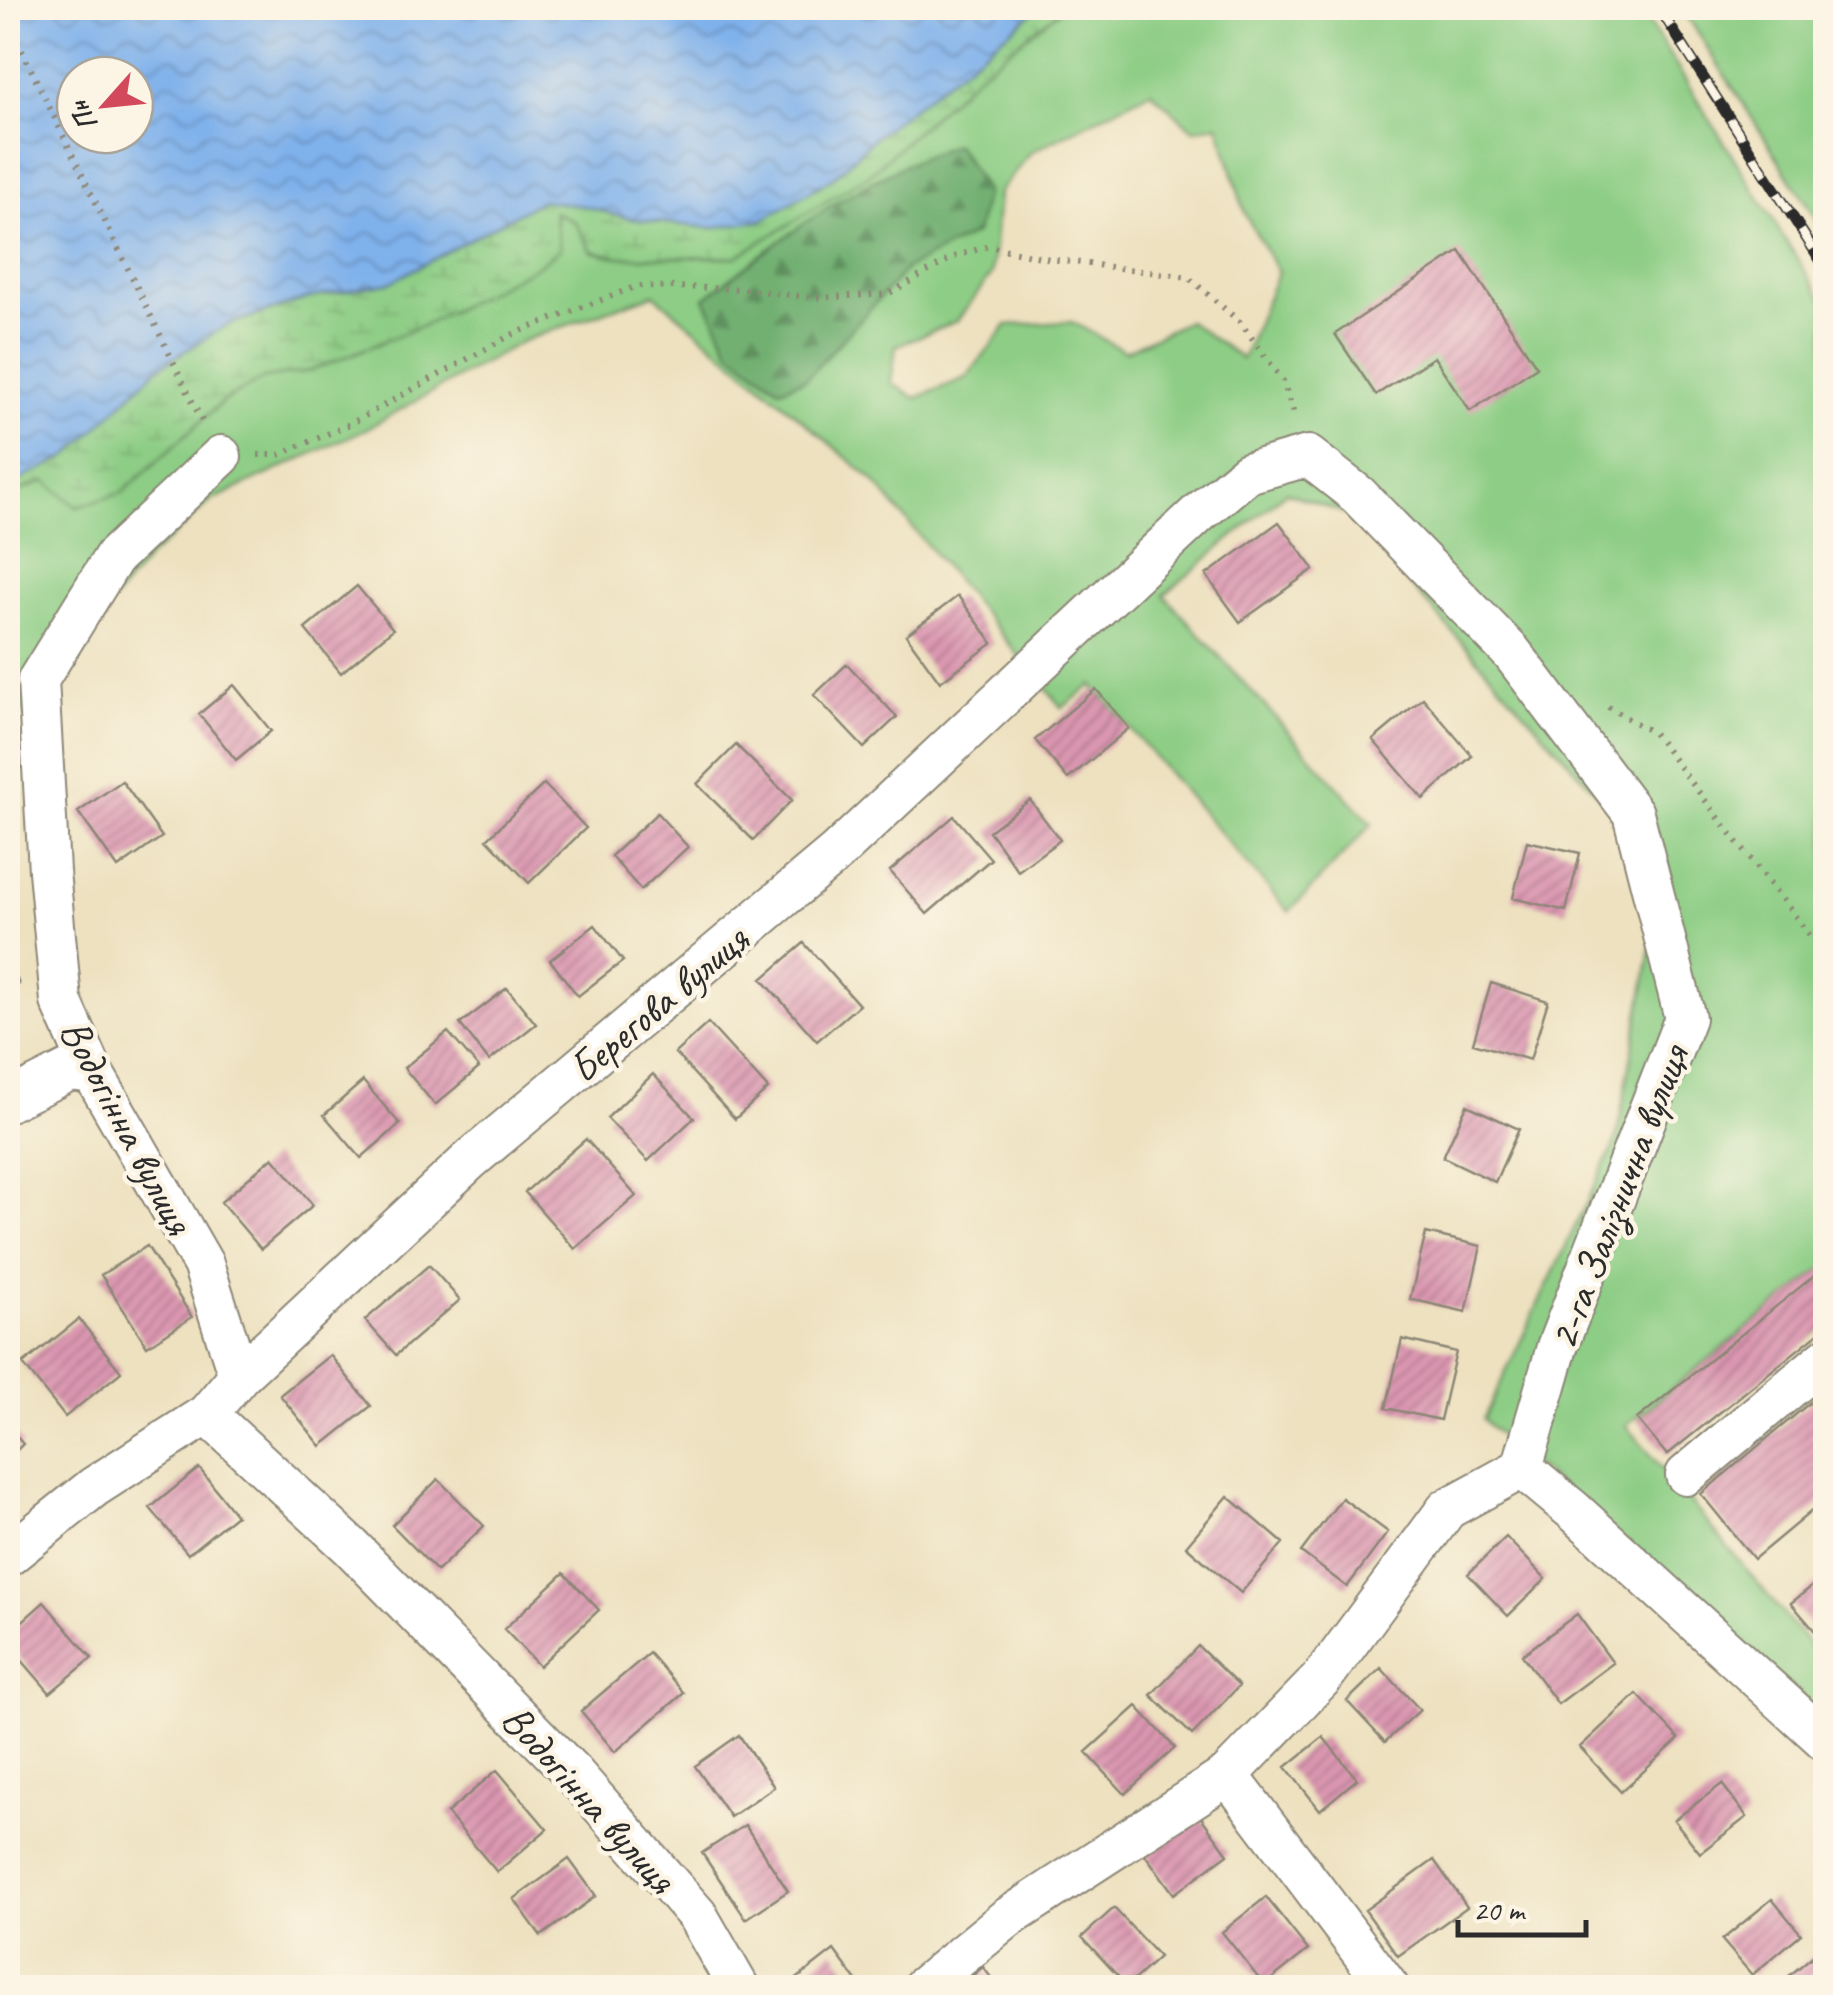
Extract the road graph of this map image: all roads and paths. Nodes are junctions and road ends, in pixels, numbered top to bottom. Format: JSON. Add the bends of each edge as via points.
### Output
{"nodes":[{"id":1,"x":8,"y":22,"type":"edge"},
{"id":2,"x":221,"y":456,"type":"junction"},
{"id":3,"x":1308,"y":456,"type":"junction"},
{"id":4,"x":1606,"y":706,"type":"dead end"},
{"id":5,"x":1826,"y":956,"type":"edge"},
{"id":6,"x":92,"y":1074,"type":"junction"},
{"id":7,"x":8,"y":1101,"type":"edge"},
{"id":8,"x":1826,"y":1358,"type":"edge"},
{"id":9,"x":239,"y":1376,"type":"junction"},
{"id":10,"x":207,"y":1414,"type":"junction"},
{"id":11,"x":1522,"y":1468,"type":"junction"},
{"id":12,"x":1686,"y":1475,"type":"dead end"},
{"id":13,"x":8,"y":1556,"type":"edge"},
{"id":14,"x":1826,"y":1741,"type":"edge"},
{"id":15,"x":1228,"y":1774,"type":"junction"},
{"id":16,"x":739,"y":1988,"type":"edge"},
{"id":17,"x":922,"y":1988,"type":"edge"},
{"id":18,"x":1389,"y":1988,"type":"edge"}],
"edges":[{"from":1,"to":2,"type":"path"},
{"from":2,"to":3,"type":"path","via":[[279,455],[350,424],[511,335],[637,286],[813,298],[888,294],[988,246],[1188,278],[1240,322],[1283,381]]},
{"from":2,"to":6,"type":"street","name":"Водогінна вулиця","via":[[114,557],[38,680],[61,1000]]},
{"from":3,"to":9,"type":"street","name":"Берегова вулиця","via":[[1246,473],[1199,513],[836,854],[470,1160]]},
{"from":3,"to":11,"type":"street","name":"2-га Залізнична вулиця","via":[[1358,495],[1512,653],[1633,814],[1685,1018],[1557,1347]]},
{"from":4,"to":5,"type":"path","via":[[1653,733]]},
{"from":6,"to":7,"type":"street","via":[[70,1070]]},
{"from":6,"to":9,"type":"street","name":"Водогінна вулиця","via":[[203,1264]]},
{"from":8,"to":12,"type":"street"},
{"from":9,"to":10,"type":"street","name":"Берегова вулиця"},
{"from":10,"to":13,"type":"street","name":"Берегова вулиця","via":[[94,1487]]},
{"from":10,"to":16,"type":"street","name":"Водогінна вулиця","via":[[350,1546],[572,1772],[697,1916]]},
{"from":11,"to":14,"type":"street"},
{"from":11,"to":15,"type":"street","via":[[1447,1508],[1322,1676]]},
{"from":15,"to":17,"type":"street","via":[[1006,1919]]},
{"from":15,"to":18,"type":"street"}]}
